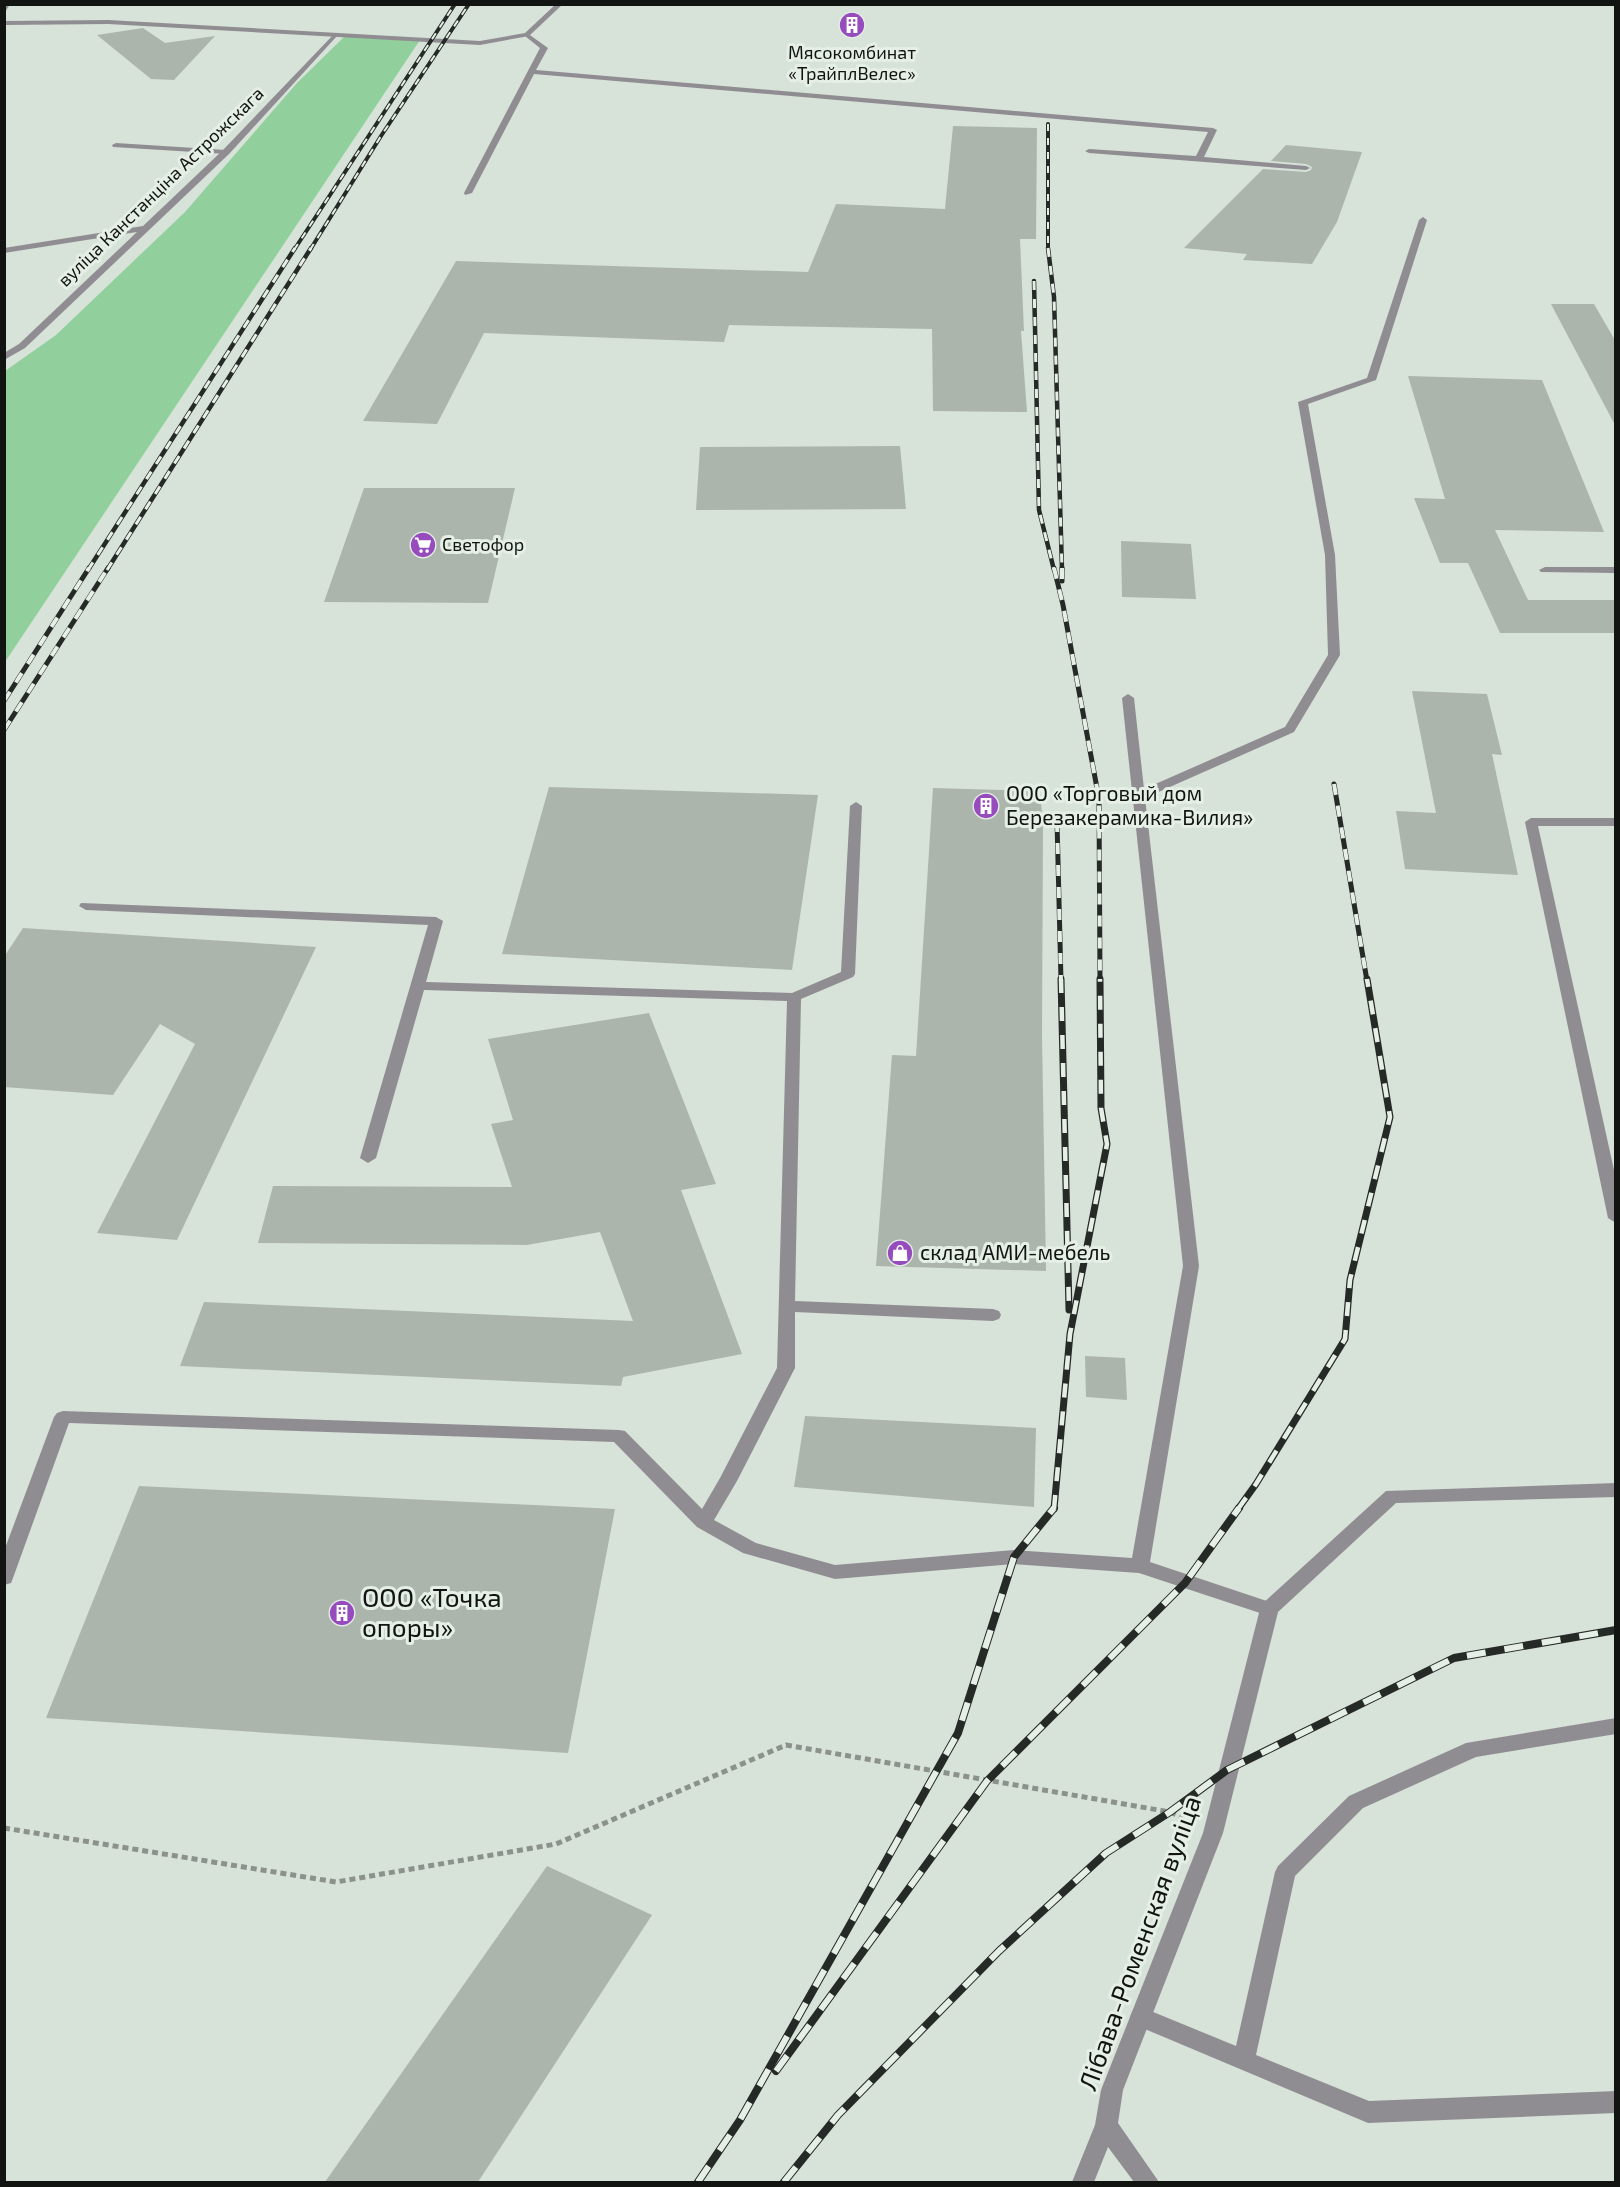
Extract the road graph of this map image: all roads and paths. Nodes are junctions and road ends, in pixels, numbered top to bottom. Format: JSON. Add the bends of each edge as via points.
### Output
{"nodes":[{"id":1,"x":7,"y":4,"type":"edge"},
{"id":2,"x":560,"y":4,"type":"edge"},
{"id":3,"x":4,"y":12,"type":"edge"},
{"id":4,"x":4,"y":23,"type":"edge"},
{"id":5,"x":335,"y":35,"type":"junction"},
{"id":6,"x":527,"y":35,"type":"junction"},
{"id":7,"x":531,"y":72,"type":"junction"},
{"id":8,"x":116,"y":145,"type":"dead end"},
{"id":9,"x":1089,"y":151,"type":"dead end"},
{"id":10,"x":226,"y":152,"type":"junction"},
{"id":11,"x":1199,"y":159,"type":"junction"},
{"id":12,"x":1306,"y":168,"type":"dead end"},
{"id":13,"x":468,"y":193,"type":"dead end"},
{"id":14,"x":1423,"y":220,"type":"dead end"},
{"id":15,"x":146,"y":228,"type":"junction"},
{"id":16,"x":4,"y":252,"type":"edge"},
{"id":17,"x":4,"y":357,"type":"edge"},
{"id":18,"x":1545,"y":570,"type":"dead end"},
{"id":19,"x":1616,"y":570,"type":"edge"},
{"id":20,"x":1128,"y":698,"type":"dead end"},
{"id":21,"x":1139,"y":796,"type":"junction"},
{"id":22,"x":856,"y":806,"type":"dead end"},
{"id":23,"x":1616,"y":822,"type":"edge"},
{"id":24,"x":86,"y":906,"type":"dead end"},
{"id":25,"x":418,"y":986,"type":"junction"},
{"id":26,"x":794,"y":997,"type":"junction"},
{"id":27,"x":368,"y":1158,"type":"dead end"},
{"id":28,"x":1616,"y":1218,"type":"edge"},
{"id":29,"x":787,"y":1306,"type":"junction"},
{"id":30,"x":993,"y":1315,"type":"dead end"},
{"id":31,"x":1616,"y":1490,"type":"edge"},
{"id":32,"x":703,"y":1522,"type":"junction"},
{"id":33,"x":1140,"y":1566,"type":"junction"},
{"id":34,"x":4,"y":1578,"type":"edge"},
{"id":35,"x":1269,"y":1609,"type":"junction"},
{"id":36,"x":1616,"y":1726,"type":"edge"},
{"id":37,"x":4,"y":1828,"type":"edge"},
{"id":38,"x":1213,"y":1833,"type":"junction"},
{"id":39,"x":1141,"y":2018,"type":"junction"},
{"id":40,"x":1244,"y":2060,"type":"junction"},
{"id":41,"x":1616,"y":2102,"type":"edge"},
{"id":42,"x":1106,"y":2125,"type":"junction"},
{"id":43,"x":1083,"y":2182,"type":"edge"},
{"id":44,"x":1147,"y":2182,"type":"edge"}],
"edges":[{"from":1,"to":3,"type":"street"},
{"from":2,"to":6,"type":"street"},
{"from":4,"to":5,"type":"street","via":[[108,22]]},
{"from":5,"to":6,"type":"street","via":[[480,43]]},
{"from":5,"to":10,"type":"street","name":"вуліца Канстанціна Астрожскага"},
{"from":6,"to":7,"type":"street","via":[[544,48]]},
{"from":7,"to":11,"type":"street","via":[[1213,130]]},
{"from":7,"to":13,"type":"street"},
{"from":8,"to":10,"type":"street"},
{"from":9,"to":11,"type":"street"},
{"from":10,"to":15,"type":"street","name":"вуліца Канстанціна Астрожскага"},
{"from":11,"to":12,"type":"street"},
{"from":14,"to":21,"type":"street","via":[[1371,380],[1303,402],[1330,555],[1334,655],[1290,729]]},
{"from":15,"to":16,"type":"street"},
{"from":15,"to":17,"type":"street","name":"вуліца Канстанціна Астрожскага","via":[[22,346]]},
{"from":18,"to":19,"type":"street"},
{"from":20,"to":21,"type":"street"},
{"from":21,"to":33,"type":"street","via":[[1191,1266]]},
{"from":22,"to":26,"type":"street","via":[[848,975]]},
{"from":23,"to":28,"type":"street","via":[[1531,822]]},
{"from":24,"to":25,"type":"street","via":[[436,921]]},
{"from":25,"to":26,"type":"street"},
{"from":25,"to":27,"type":"street"},
{"from":26,"to":29,"type":"street"},
{"from":29,"to":30,"type":"street"},
{"from":29,"to":32,"type":"street","via":[[786,1368]]},
{"from":31,"to":35,"type":"street","via":[[1392,1496]]},
{"from":32,"to":33,"type":"street","via":[[750,1548],[835,1572],[1014,1557]]},
{"from":32,"to":34,"type":"street","via":[[619,1436],[63,1417]]},
{"from":33,"to":35,"type":"street"},
{"from":35,"to":38,"type":"street","name":"Лібава-Роменская вуліца"},
{"from":36,"to":40,"type":"street","via":[[1473,1749],[1356,1802],[1285,1872]]},
{"from":37,"to":38,"type":"path","via":[[336,1882],[556,1844],[786,1746],[1170,1812]]},
{"from":38,"to":39,"type":"street","name":"Лібава-Роменская вуліца"},
{"from":39,"to":40,"type":"street"},
{"from":39,"to":42,"type":"street","name":"Лібава-Роменская вуліца","via":[[1112,2090]]},
{"from":40,"to":41,"type":"street","via":[[1368,2112]]},
{"from":42,"to":43,"type":"street","name":"Лібава-Роменская вуліца"},
{"from":42,"to":44,"type":"street"}]}
